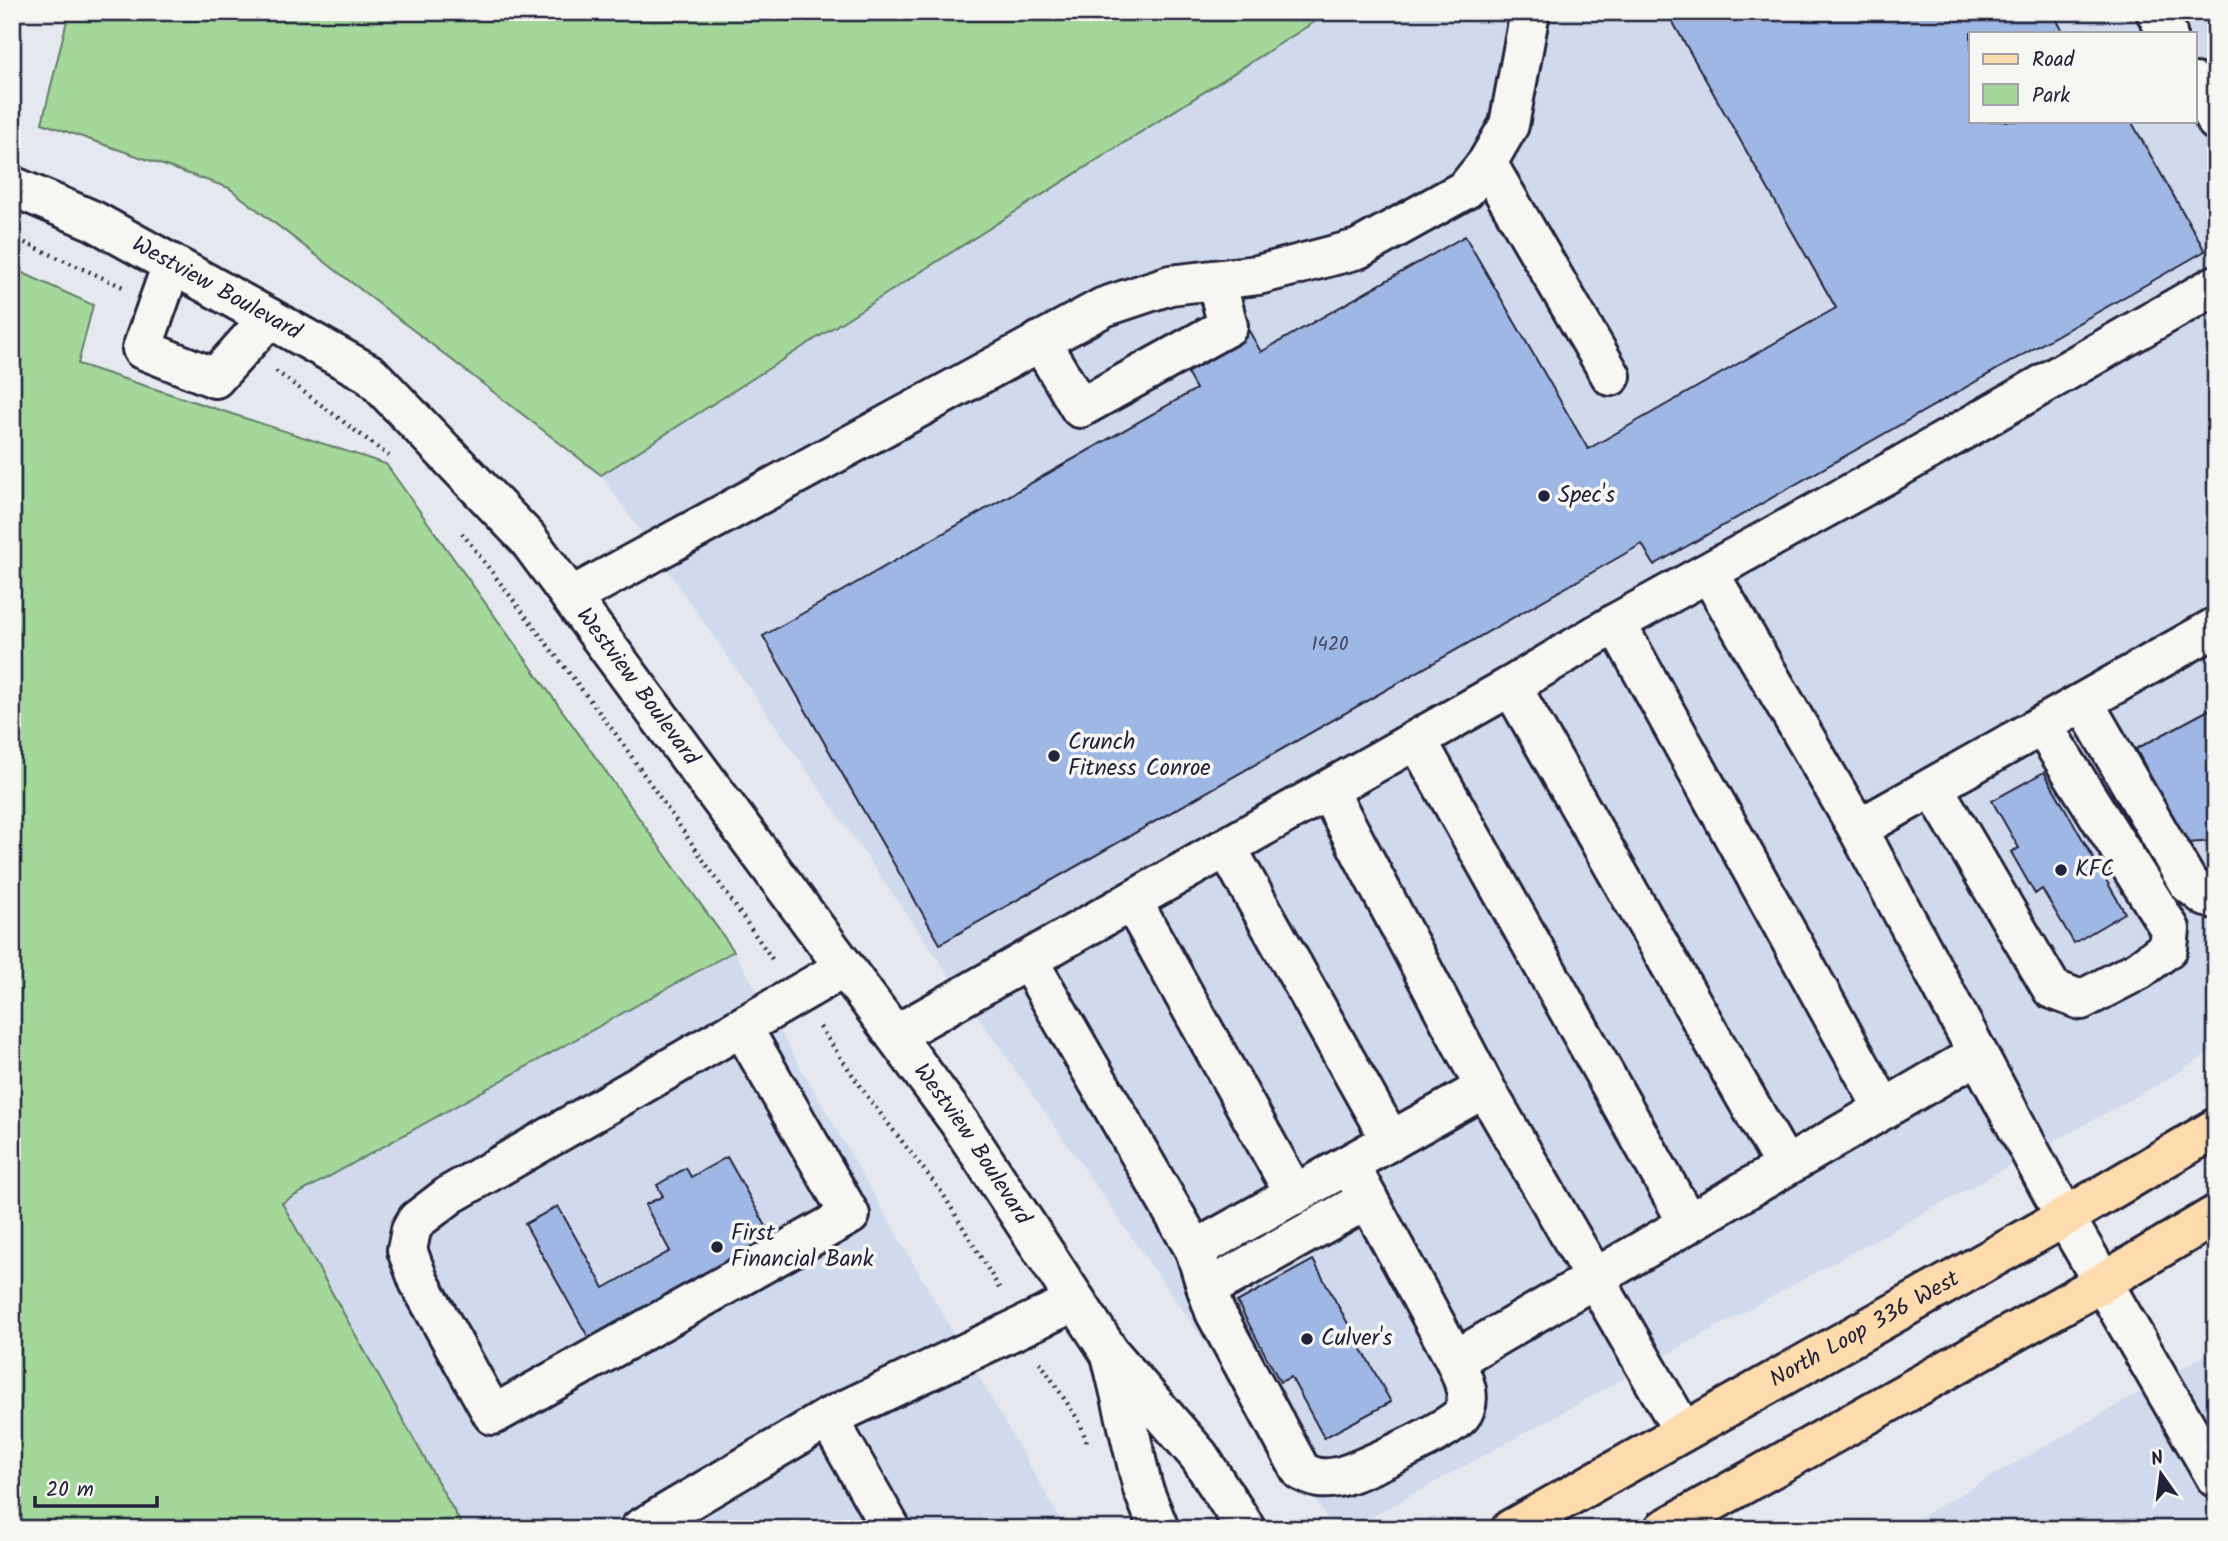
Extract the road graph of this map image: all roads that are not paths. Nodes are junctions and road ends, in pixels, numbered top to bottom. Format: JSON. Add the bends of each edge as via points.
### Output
{"nodes":[{"id":1,"x":1530,"y":12,"type":"edge"},
{"id":2,"x":2155,"y":12,"type":"edge"},
{"id":3,"x":2166,"y":32,"type":"edge"},
{"id":4,"x":2196,"y":85,"type":"edge"},
{"id":5,"x":2216,"y":121,"type":"edge"},
{"id":6,"x":1487,"y":163,"type":"junction"},
{"id":7,"x":12,"y":186,"type":"edge"},
{"id":8,"x":172,"y":264,"type":"junction"},
{"id":9,"x":1216,"y":280,"type":"junction"},
{"id":10,"x":2216,"y":285,"type":"edge"},
{"id":11,"x":269,"y":318,"type":"junction"},
{"id":12,"x":1040,"y":341,"type":"junction"},
{"id":13,"x":1611,"y":376,"type":"dead end"},
{"id":14,"x":1709,"y":573,"type":"junction"},
{"id":15,"x":571,"y":597,"type":"junction"},
{"id":16,"x":1616,"y":623,"type":"junction"},
{"id":17,"x":2216,"y":627,"type":"edge"},
{"id":18,"x":1511,"y":686,"type":"junction"},
{"id":19,"x":2084,"y":703,"type":"junction"},
{"id":20,"x":2042,"y":725,"type":"junction"},
{"id":21,"x":1417,"y":740,"type":"junction"},
{"id":22,"x":1933,"y":787,"type":"junction"},
{"id":23,"x":1328,"y":790,"type":"junction"},
{"id":24,"x":1858,"y":829,"type":"junction"},
{"id":25,"x":1227,"y":848,"type":"junction"},
{"id":26,"x":2216,"y":899,"type":"edge"},
{"id":27,"x":1132,"y":901,"type":"junction"},
{"id":28,"x":1028,"y":960,"type":"junction"},
{"id":29,"x":844,"y":968,"type":"junction"},
{"id":30,"x":742,"y":1027,"type":"junction"},
{"id":31,"x":895,"y":1035,"type":"junction"},
{"id":32,"x":1978,"y":1054,"type":"junction"},
{"id":33,"x":1485,"y":1088,"type":"junction"},
{"id":34,"x":1884,"y":1108,"type":"junction"},
{"id":35,"x":2216,"y":1128,"type":"edge"},
{"id":36,"x":1391,"y":1141,"type":"junction"},
{"id":37,"x":1349,"y":1164,"type":"junction"},
{"id":38,"x":1785,"y":1166,"type":"junction"},
{"id":39,"x":1295,"y":1195,"type":"junction"},
{"id":40,"x":1368,"y":1199,"type":"junction"},
{"id":41,"x":2216,"y":1214,"type":"edge"},
{"id":42,"x":2065,"y":1217,"type":"junction"},
{"id":43,"x":1688,"y":1223,"type":"junction"},
{"id":44,"x":1195,"y":1250,"type":"junction"},
{"id":45,"x":1592,"y":1278,"type":"junction"},
{"id":46,"x":2103,"y":1282,"type":"junction"},
{"id":47,"x":1207,"y":1289,"type":"junction"},
{"id":48,"x":1076,"y":1301,"type":"junction"},
{"id":49,"x":1111,"y":1353,"type":"junction"},
{"id":50,"x":1455,"y":1360,"type":"junction"},
{"id":51,"x":828,"y":1418,"type":"junction"},
{"id":52,"x":1683,"y":1431,"type":"junction"},
{"id":53,"x":2216,"y":1478,"type":"edge"},
{"id":54,"x":640,"y":1529,"type":"edge"},
{"id":55,"x":891,"y":1529,"type":"edge"},
{"id":56,"x":1159,"y":1529,"type":"edge"},
{"id":57,"x":1247,"y":1529,"type":"edge"},
{"id":58,"x":1511,"y":1529,"type":"edge"},
{"id":59,"x":1664,"y":1529,"type":"edge"}],
"edges":[{"from":1,"to":6,"type":"street","via":[[1509,125]]},
{"from":2,"to":3,"type":"street"},
{"from":4,"to":5,"type":"street"},
{"from":6,"to":9,"type":"street","via":[[1466,189],[1358,249],[1258,275]]},
{"from":6,"to":13,"type":"street"},
{"from":7,"to":8,"type":"street","name":"Westview Boulevard","via":[[94,221]]},
{"from":8,"to":11,"type":"street","name":"Westview Boulevard"},
{"from":8,"to":11,"type":"street","via":[[142,349],[215,378]]},
{"from":9,"to":12,"type":"street","via":[[1170,285],[1104,307]]},
{"from":9,"to":12,"type":"street","via":[[1228,326],[1080,408]]},
{"from":10,"to":14,"type":"street"},
{"from":11,"to":15,"type":"street","name":"Westview Boulevard","via":[[370,374],[527,538]]},
{"from":12,"to":15,"type":"street"},
{"from":14,"to":16,"type":"street"},
{"from":14,"to":24,"type":"street"},
{"from":15,"to":29,"type":"street","name":"Westview Boulevard"},
{"from":16,"to":18,"type":"street"},
{"from":16,"to":34,"type":"street"},
{"from":17,"to":19,"type":"street"},
{"from":18,"to":21,"type":"street"},
{"from":18,"to":38,"type":"street"},
{"from":19,"to":20,"type":"street"},
{"from":19,"to":26,"type":"street","via":[[2188,883]]},
{"from":20,"to":22,"type":"street"},
{"from":20,"to":22,"type":"street","via":[[2170,929],[2168,948],[2139,970],[2081,1000],[2052,989]]},
{"from":21,"to":23,"type":"street"},
{"from":21,"to":43,"type":"street"},
{"from":22,"to":24,"type":"street"},
{"from":23,"to":25,"type":"street"},
{"from":23,"to":33,"type":"street"},
{"from":24,"to":32,"type":"street"},
{"from":25,"to":27,"type":"street"},
{"from":25,"to":36,"type":"street"},
{"from":27,"to":28,"type":"street"},
{"from":27,"to":39,"type":"street"},
{"from":28,"to":31,"type":"street"},
{"from":28,"to":44,"type":"street"},
{"from":29,"to":30,"type":"street"},
{"from":29,"to":31,"type":"street","name":"Westview Boulevard"},
{"from":30,"to":30,"type":"street","via":[[451,1194],[417,1220],[407,1250],[419,1282],[493,1415],[850,1215]]},
{"from":31,"to":48,"type":"street","name":"Westview Boulevard","via":[[959,1122]]},
{"from":32,"to":34,"type":"street"},
{"from":32,"to":42,"type":"street"},
{"from":33,"to":36,"type":"street"},
{"from":33,"to":45,"type":"street"},
{"from":34,"to":38,"type":"street"},
{"from":35,"to":42,"type":"main road","name":"North Loop 336 West"},
{"from":36,"to":37,"type":"street"},
{"from":37,"to":39,"type":"street"},
{"from":37,"to":40,"type":"street"},
{"from":38,"to":43,"type":"street"},
{"from":39,"to":44,"type":"street"},
{"from":40,"to":47,"type":"street"},
{"from":40,"to":50,"type":"street"},
{"from":41,"to":46,"type":"main road"},
{"from":42,"to":46,"type":"street"},
{"from":42,"to":52,"type":"main road","name":"North Loop 336 West"},
{"from":43,"to":45,"type":"street"},
{"from":44,"to":47,"type":"street"},
{"from":45,"to":50,"type":"street"},
{"from":45,"to":52,"type":"street"},
{"from":46,"to":53,"type":"street"},
{"from":46,"to":59,"type":"main road"},
{"from":47,"to":50,"type":"street","via":[[1301,1471],[1317,1479],[1339,1477],[1445,1429],[1462,1415],[1467,1396]]},
{"from":48,"to":49,"type":"street","name":"Westview Boulevard"},
{"from":48,"to":51,"type":"street"},
{"from":49,"to":56,"type":"street","name":"Westview Boulevard","via":[[1143,1489]]},
{"from":49,"to":57,"type":"street","name":"Westview Boulevard","via":[[1199,1456]]},
{"from":51,"to":54,"type":"street"},
{"from":51,"to":55,"type":"street"},
{"from":52,"to":58,"type":"main road","name":"North Loop 336 West"}]}
